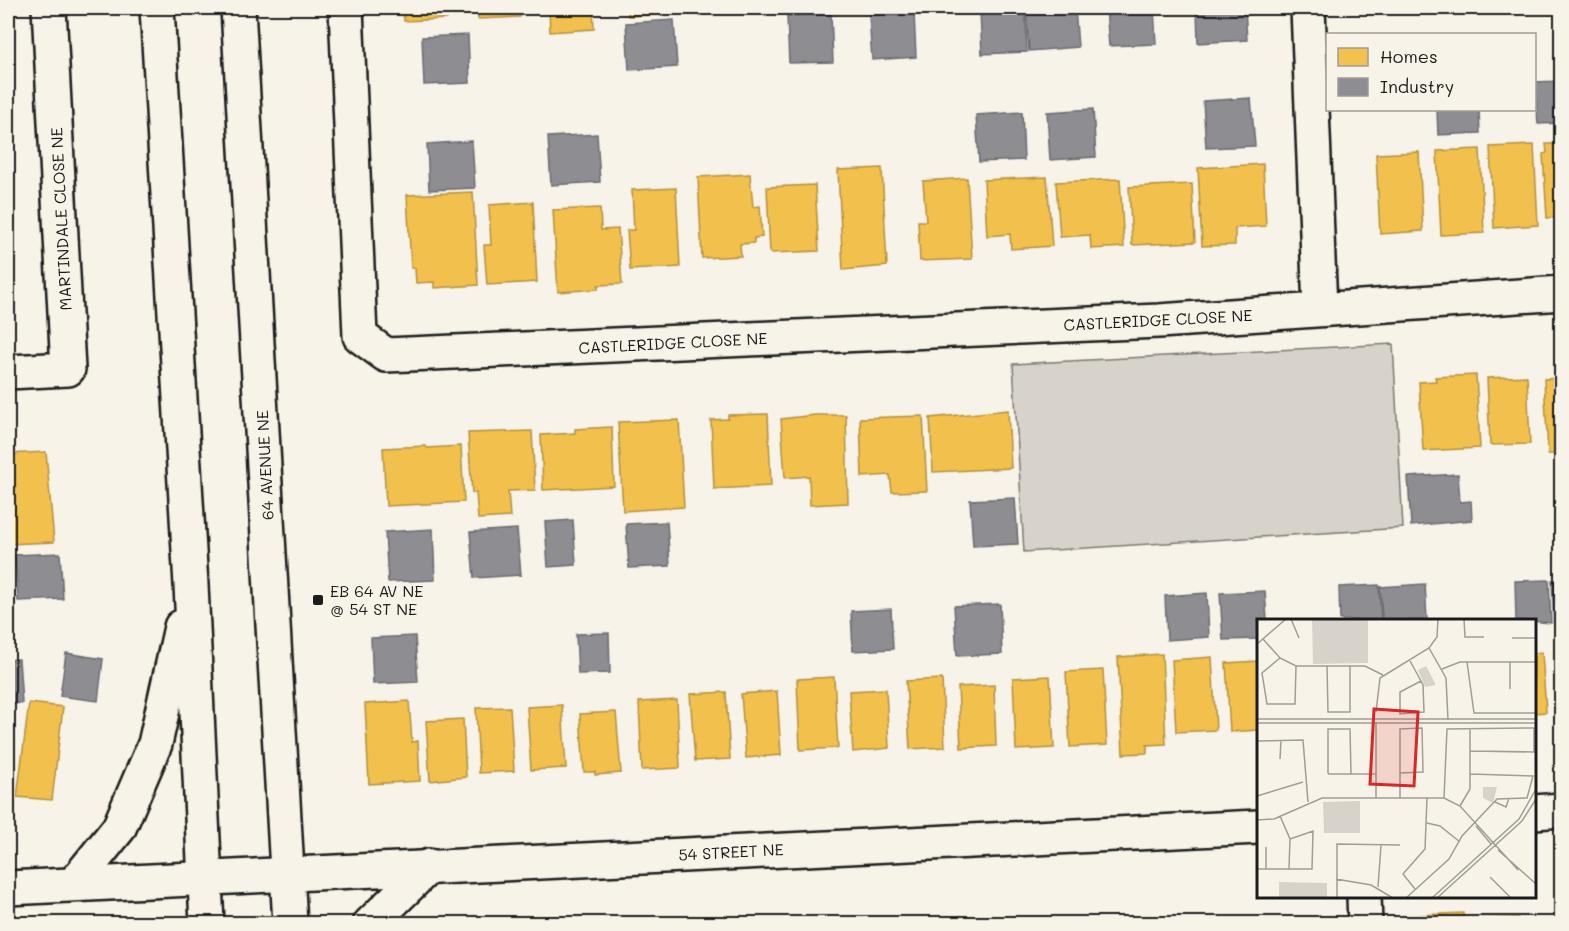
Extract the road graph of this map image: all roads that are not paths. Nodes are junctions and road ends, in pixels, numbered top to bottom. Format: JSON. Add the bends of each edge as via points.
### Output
{"nodes":[{"id":1,"x":49,"y":8,"type":"edge"},
{"id":2,"x":157,"y":8,"type":"edge"},
{"id":3,"x":238,"y":8,"type":"edge"},
{"id":4,"x":346,"y":8,"type":"edge"},
{"id":5,"x":1308,"y":8,"type":"edge"},
{"id":6,"x":1562,"y":293,"type":"edge"},
{"id":7,"x":1320,"y":309,"type":"junction"},
{"id":8,"x":8,"y":372,"type":"edge"},
{"id":9,"x":191,"y":585,"type":"junction"},
{"id":10,"x":1562,"y":810,"type":"edge"},
{"id":11,"x":1536,"y":812,"type":"edge"},
{"id":12,"x":1257,"y":826,"type":"edge"},
{"id":13,"x":429,"y":866,"type":"junction"},
{"id":14,"x":287,"y":875,"type":"junction"},
{"id":15,"x":204,"y":878,"type":"junction"},
{"id":16,"x":74,"y":884,"type":"junction"},
{"id":17,"x":8,"y":888,"type":"edge"},
{"id":18,"x":1364,"y":898,"type":"edge"},
{"id":19,"x":207,"y":924,"type":"edge"},
{"id":20,"x":290,"y":924,"type":"edge"},
{"id":21,"x":370,"y":924,"type":"edge"},
{"id":22,"x":1365,"y":924,"type":"edge"}],
"edges":[{"from":1,"to":8,"type":"street","name":"MARTINDALE CLOSE NE","via":[[68,369]]},
{"from":2,"to":9,"type":"street"},
{"from":3,"to":14,"type":"street","name":"64 AVENUE NE"},
{"from":4,"to":7,"type":"street","name":"CASTLERIDGE CLOSE NE","via":[[360,336],[386,355],[1159,321]]},
{"from":5,"to":7,"type":"street"},
{"from":6,"to":7,"type":"street","name":"CASTLERIDGE CLOSE NE"},
{"from":9,"to":15,"type":"street"},
{"from":9,"to":16,"type":"street","via":[[155,744],[119,828]]},
{"from":10,"to":11,"type":"street"},
{"from":12,"to":13,"type":"street","name":"54 STREET NE"},
{"from":13,"to":14,"type":"street","name":"54 STREET NE"},
{"from":13,"to":21,"type":"street"},
{"from":14,"to":15,"type":"street","name":"54 STREET NE"},
{"from":14,"to":20,"type":"street","name":"64 AVENUE NE"},
{"from":15,"to":16,"type":"street","name":"54 STREET NE"},
{"from":15,"to":19,"type":"street"},
{"from":16,"to":17,"type":"street","name":"54 STREET NE"},
{"from":18,"to":22,"type":"street"}]}
